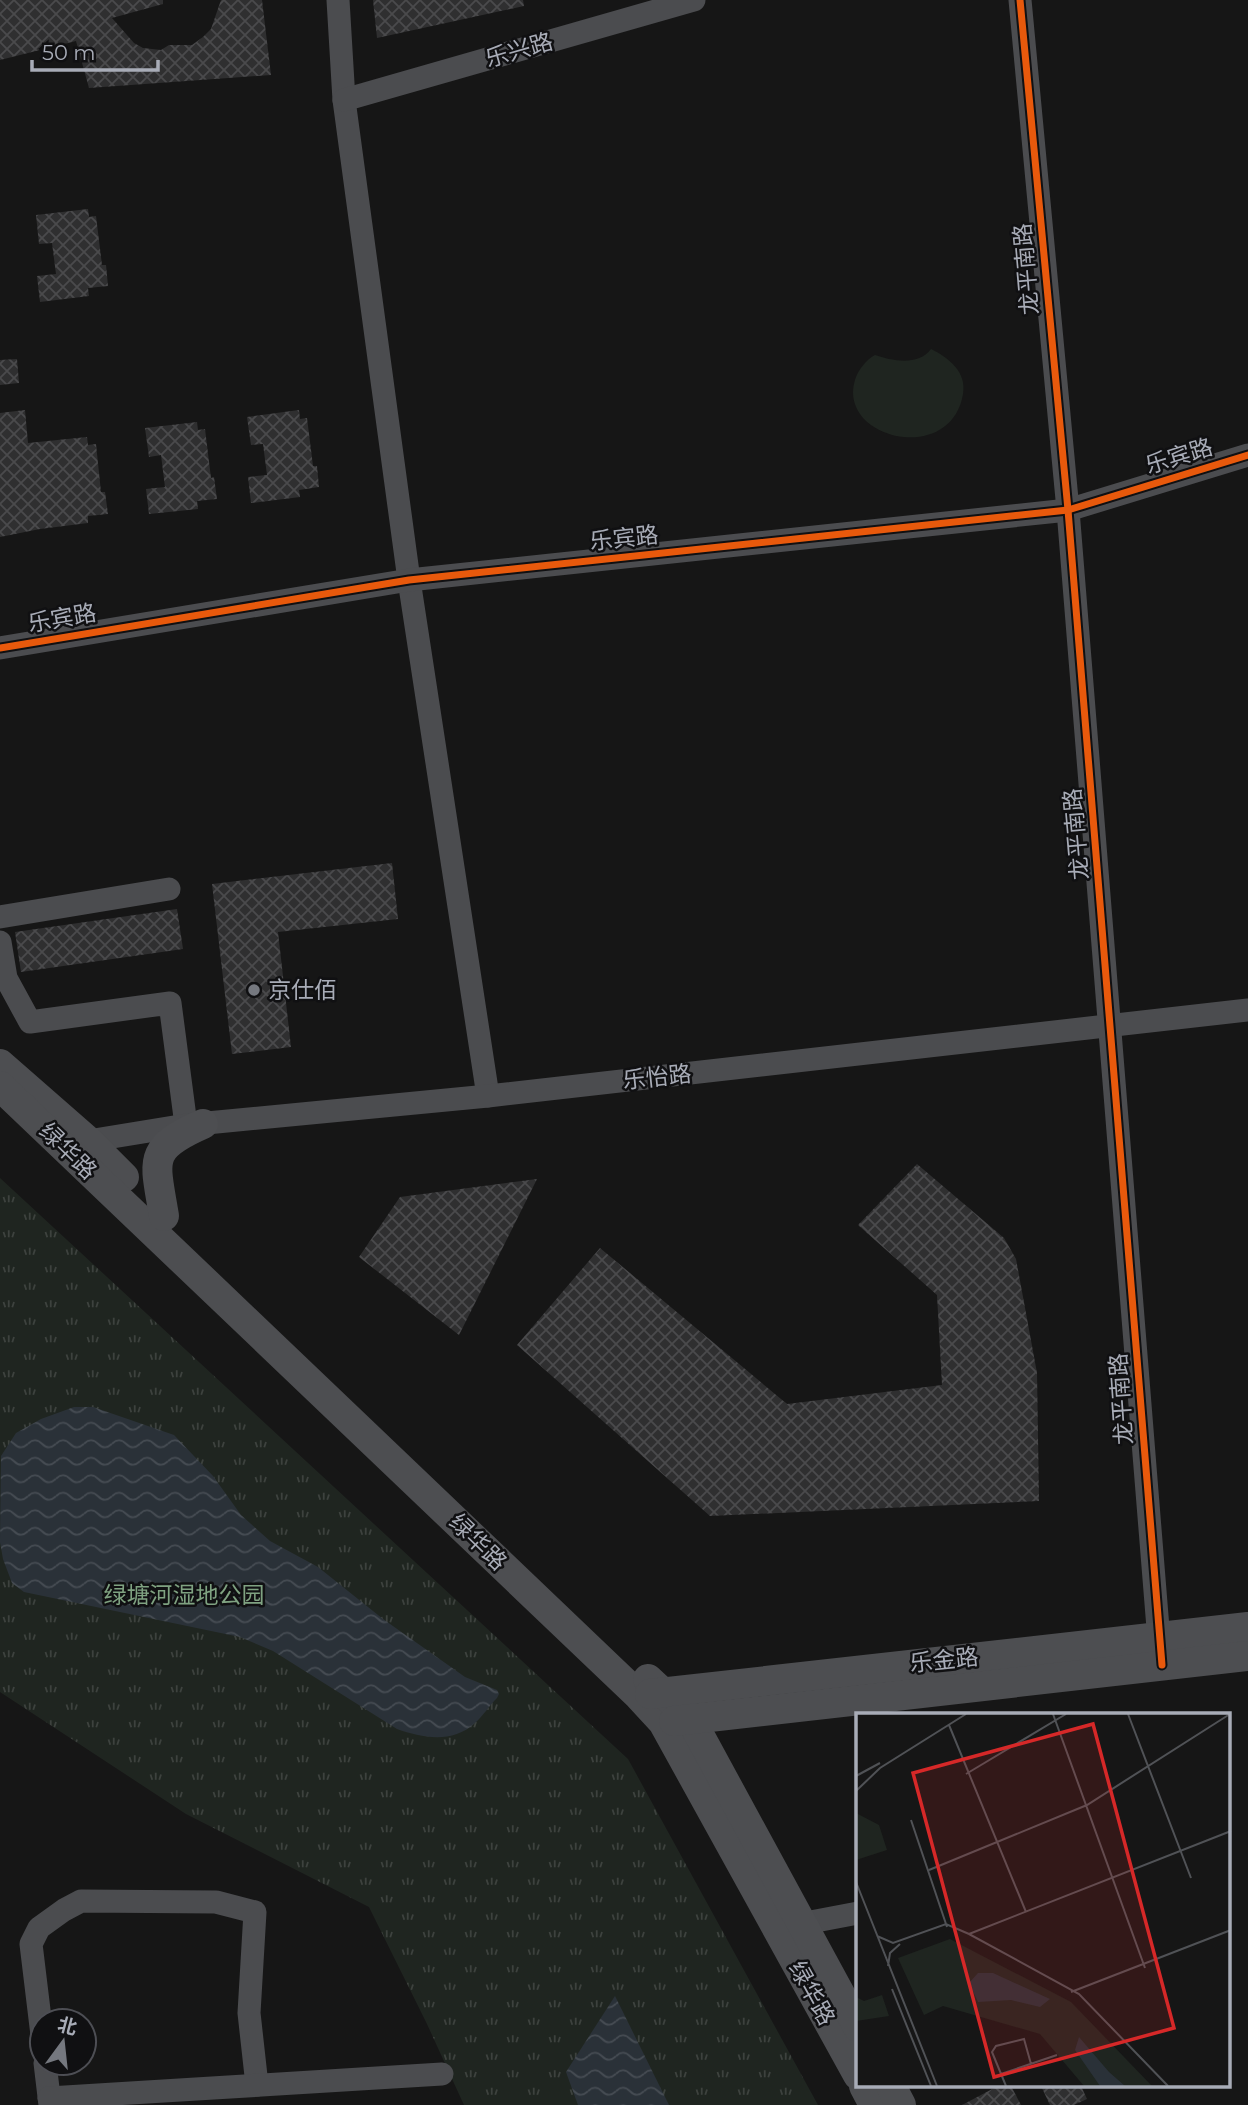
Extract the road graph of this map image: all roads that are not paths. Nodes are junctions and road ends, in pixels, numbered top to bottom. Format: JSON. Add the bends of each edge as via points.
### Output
{"nodes":[{"id":1,"x":338,"y":0,"type":"edge"},
{"id":2,"x":694,"y":0,"type":"edge"},
{"id":3,"x":1020,"y":0,"type":"edge"},
{"id":4,"x":344,"y":100,"type":"junction"},
{"id":5,"x":1248,"y":455,"type":"edge"},
{"id":6,"x":1068,"y":510,"type":"junction"},
{"id":7,"x":409,"y":580,"type":"junction"},
{"id":8,"x":0,"y":648,"type":"edge"},
{"id":9,"x":169,"y":888,"type":"dead end"},
{"id":10,"x":0,"y":917,"type":"edge"},
{"id":11,"x":0,"y":942,"type":"edge"},
{"id":12,"x":1248,"y":1010,"type":"edge"},
{"id":13,"x":1111,"y":1026,"type":"junction"},
{"id":14,"x":0,"y":1064,"type":"edge"},
{"id":15,"x":0,"y":1086,"type":"edge"},
{"id":16,"x":488,"y":1096,"type":"junction"},
{"id":17,"x":194,"y":1124,"type":"junction"},
{"id":18,"x":80,"y":1147,"type":"junction"},
{"id":19,"x":164,"y":1216,"type":"junction"},
{"id":20,"x":1248,"y":1627,"type":"edge"},
{"id":21,"x":1160,"y":1651,"type":"junction"},
{"id":22,"x":1248,"y":1656,"type":"edge"},
{"id":23,"x":664,"y":1707,"type":"junction"},
{"id":24,"x":856,"y":1913,"type":"edge"},
{"id":25,"x":800,"y":1924,"type":"junction"},
{"id":26,"x":39,"y":2007,"type":"edge"},
{"id":27,"x":856,"y":2023,"type":"edge"},
{"id":28,"x":856,"y":2071,"type":"edge"},
{"id":29,"x":442,"y":2074,"type":"dead end"},
{"id":30,"x":47,"y":2077,"type":"edge"},
{"id":31,"x":257,"y":2085,"type":"junction"},
{"id":32,"x":865,"y":2088,"type":"edge"},
{"id":33,"x":892,"y":2088,"type":"edge"},
{"id":34,"x":50,"y":2101,"type":"edge"},
{"id":35,"x":874,"y":2105,"type":"edge"},
{"id":36,"x":901,"y":2105,"type":"edge"}],
"edges":[{"from":1,"to":4,"type":"street"},
{"from":2,"to":4,"type":"street","name":"乐兴路"},
{"from":3,"to":6,"type":"street","name":"龙平南路"},
{"from":4,"to":7,"type":"street"},
{"from":5,"to":6,"type":"street","name":"乐宾路"},
{"from":6,"to":7,"type":"street","name":"乐宾路"},
{"from":6,"to":13,"type":"street","name":"龙平南路"},
{"from":7,"to":8,"type":"street","name":"乐宾路"},
{"from":7,"to":16,"type":"street"},
{"from":9,"to":10,"type":"street"},
{"from":11,"to":17,"type":"street","via":[[6,978],[30,1022],[170,1003]]},
{"from":12,"to":13,"type":"street","name":"乐怡路"},
{"from":13,"to":16,"type":"street","name":"乐怡路"},
{"from":13,"to":21,"type":"street","name":"龙平南路"},
{"from":14,"to":18,"type":"main road","name":"绿华路"},
{"from":15,"to":18,"type":"main road","name":"绿华路"},
{"from":16,"to":17,"type":"street","name":"乐怡路"},
{"from":17,"to":18,"type":"street","name":"乐怡路"},
{"from":17,"to":19,"type":"main road","via":[[161,1150],[157,1163]]},
{"from":18,"to":19,"type":"main road","name":"绿华路"},
{"from":18,"to":23,"type":"main road","name":"绿华路"},
{"from":19,"to":23,"type":"main road","name":"绿华路"},
{"from":20,"to":21,"type":"main road","name":"乐金路"},
{"from":21,"to":22,"type":"main road","name":"乐金路"},
{"from":21,"to":23,"type":"main road","name":"乐金路"},
{"from":23,"to":25,"type":"main road","name":"绿华路"},
{"from":23,"to":28,"type":"main road","name":"绿华路"},
{"from":24,"to":25,"type":"street"},
{"from":25,"to":27,"type":"main road","name":"绿华路"},
{"from":26,"to":31,"type":"street","via":[[31,1944],[39,1928],[81,1901],[216,1902],[255,1912],[249,2014]]},
{"from":29,"to":31,"type":"street"},
{"from":30,"to":34,"type":"street"},
{"from":31,"to":34,"type":"street"},
{"from":32,"to":35,"type":"main road"},
{"from":33,"to":36,"type":"main road"}]}
